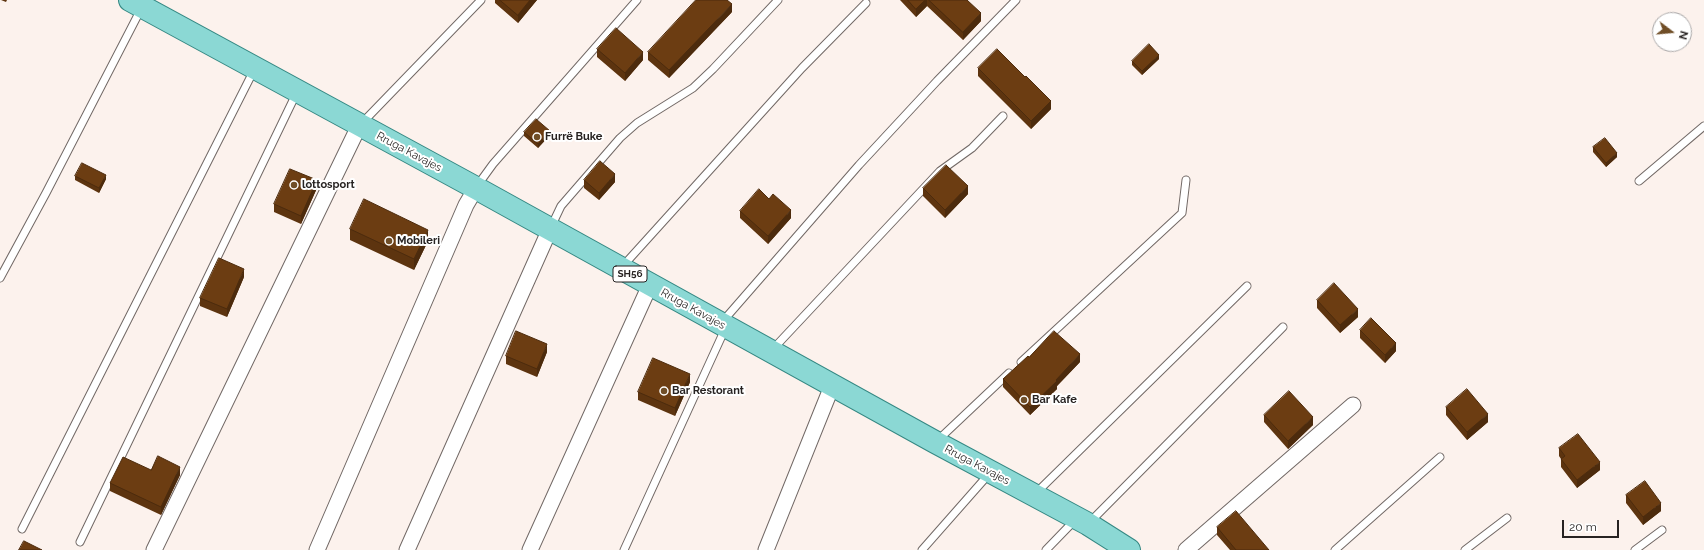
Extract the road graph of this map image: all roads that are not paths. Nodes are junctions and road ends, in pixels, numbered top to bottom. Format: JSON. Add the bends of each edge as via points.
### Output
{"nodes":[{"id":1,"x":481,"y":0,"type":"edge"},
{"id":2,"x":637,"y":0,"type":"edge"},
{"id":3,"x":778,"y":0,"type":"edge"},
{"id":4,"x":1016,"y":0,"type":"edge"},
{"id":5,"x":136,"y":3,"type":"edge"},
{"id":6,"x":866,"y":3,"type":"dead end"},
{"id":7,"x":255,"y":68,"type":"junction"},
{"id":8,"x":297,"y":92,"type":"junction"},
{"id":9,"x":1003,"y":116,"type":"dead end"},
{"id":10,"x":359,"y":126,"type":"junction"},
{"id":11,"x":1704,"y":126,"type":"edge"},
{"id":12,"x":1186,"y":180,"type":"dead end"},
{"id":13,"x":1639,"y":181,"type":"dead end"},
{"id":14,"x":476,"y":188,"type":"junction"},
{"id":15,"x":550,"y":229,"type":"junction"},
{"id":16,"x":621,"y":268,"type":"junction"},
{"id":17,"x":0,"y":278,"type":"edge"},
{"id":18,"x":650,"y":285,"type":"junction"},
{"id":19,"x":1247,"y":286,"type":"dead end"},
{"id":20,"x":723,"y":326,"type":"junction"},
{"id":21,"x":1283,"y":327,"type":"dead end"},
{"id":22,"x":770,"y":352,"type":"junction"},
{"id":23,"x":832,"y":386,"type":"junction"},
{"id":24,"x":1353,"y":405,"type":"dead end"},
{"id":25,"x":934,"y":442,"type":"junction"},
{"id":26,"x":1440,"y":457,"type":"dead end"},
{"id":27,"x":990,"y":472,"type":"junction"},
{"id":28,"x":1034,"y":495,"type":"junction"},
{"id":29,"x":1507,"y":518,"type":"dead end"},
{"id":30,"x":1082,"y":521,"type":"junction"},
{"id":31,"x":22,"y":529,"type":"dead end"},
{"id":32,"x":1662,"y":530,"type":"dead end"},
{"id":33,"x":80,"y":542,"type":"dead end"},
{"id":34,"x":154,"y":550,"type":"edge"},
{"id":35,"x":317,"y":550,"type":"edge"},
{"id":36,"x":407,"y":550,"type":"edge"},
{"id":37,"x":530,"y":550,"type":"edge"},
{"id":38,"x":624,"y":550,"type":"edge"},
{"id":39,"x":766,"y":550,"type":"edge"},
{"id":40,"x":922,"y":550,"type":"edge"},
{"id":41,"x":1046,"y":550,"type":"edge"},
{"id":42,"x":1129,"y":550,"type":"edge"},
{"id":43,"x":1186,"y":550,"type":"edge"},
{"id":44,"x":1335,"y":550,"type":"edge"},
{"id":45,"x":1465,"y":550,"type":"edge"},
{"id":46,"x":1635,"y":550,"type":"edge"}],
"edges":[{"from":1,"to":10,"type":"lane"},
{"from":2,"to":14,"type":"lane","via":[[493,164]]},
{"from":3,"to":15,"type":"lane","via":[[693,88],[637,123],[620,138],[561,206]]},
{"from":4,"to":20,"type":"lane","via":[[937,80],[859,165]]},
{"from":5,"to":7,"type":"main road","name":"Rruga Kavajes","number":"SH56"},
{"from":5,"to":17,"type":"lane","via":[[46,193]]},
{"from":6,"to":16,"type":"lane","via":[[802,68]]},
{"from":7,"to":8,"type":"main road","name":"Rruga Kavajes","number":"SH56"},
{"from":7,"to":31,"type":"lane"},
{"from":8,"to":10,"type":"main road","name":"Rruga Kavajes","number":"SH56"},
{"from":8,"to":33,"type":"lane"},
{"from":9,"to":22,"type":"lane","via":[[972,148],[940,171]]},
{"from":10,"to":14,"type":"main road","name":"Rruga Kavajes","number":"SH56"},
{"from":10,"to":34,"type":"street"},
{"from":11,"to":13,"type":"lane"},
{"from":12,"to":25,"type":"lane","via":[[1182,213]]},
{"from":14,"to":15,"type":"main road","name":"Rruga Kavajes","number":"SH56"},
{"from":14,"to":35,"type":"street","via":[[466,205]]},
{"from":15,"to":16,"type":"main road","name":"Rruga Kavajes","number":"SH56"},
{"from":15,"to":36,"type":"street"},
{"from":16,"to":18,"type":"main road","name":"Rruga Kavajes","number":"SH56"},
{"from":18,"to":20,"type":"main road","name":"Rruga Kavajes","number":"SH56"},
{"from":18,"to":37,"type":"street"},
{"from":19,"to":28,"type":"lane"},
{"from":20,"to":22,"type":"main road","name":"Rruga Kavajes","number":"SH56"},
{"from":20,"to":38,"type":"lane"},
{"from":21,"to":30,"type":"lane"},
{"from":22,"to":23,"type":"main road","name":"Rruga Kavajes","number":"SH56"},
{"from":23,"to":25,"type":"main road","name":"Rruga Kavajes","number":"SH56"},
{"from":23,"to":39,"type":"street"},
{"from":24,"to":43,"type":"street"},
{"from":25,"to":27,"type":"main road","name":"Rruga Kavajes","number":"SH56"},
{"from":26,"to":44,"type":"lane"},
{"from":27,"to":28,"type":"main road","name":"Rruga Kavajes","number":"SH56"},
{"from":27,"to":40,"type":"lane"},
{"from":28,"to":30,"type":"main road","name":"Rruga Kavajes","number":"SH56"},
{"from":29,"to":45,"type":"lane"},
{"from":30,"to":41,"type":"lane"},
{"from":30,"to":42,"type":"main road","name":"Rruga Kavajes","number":"SH56"},
{"from":32,"to":46,"type":"lane"}]}
